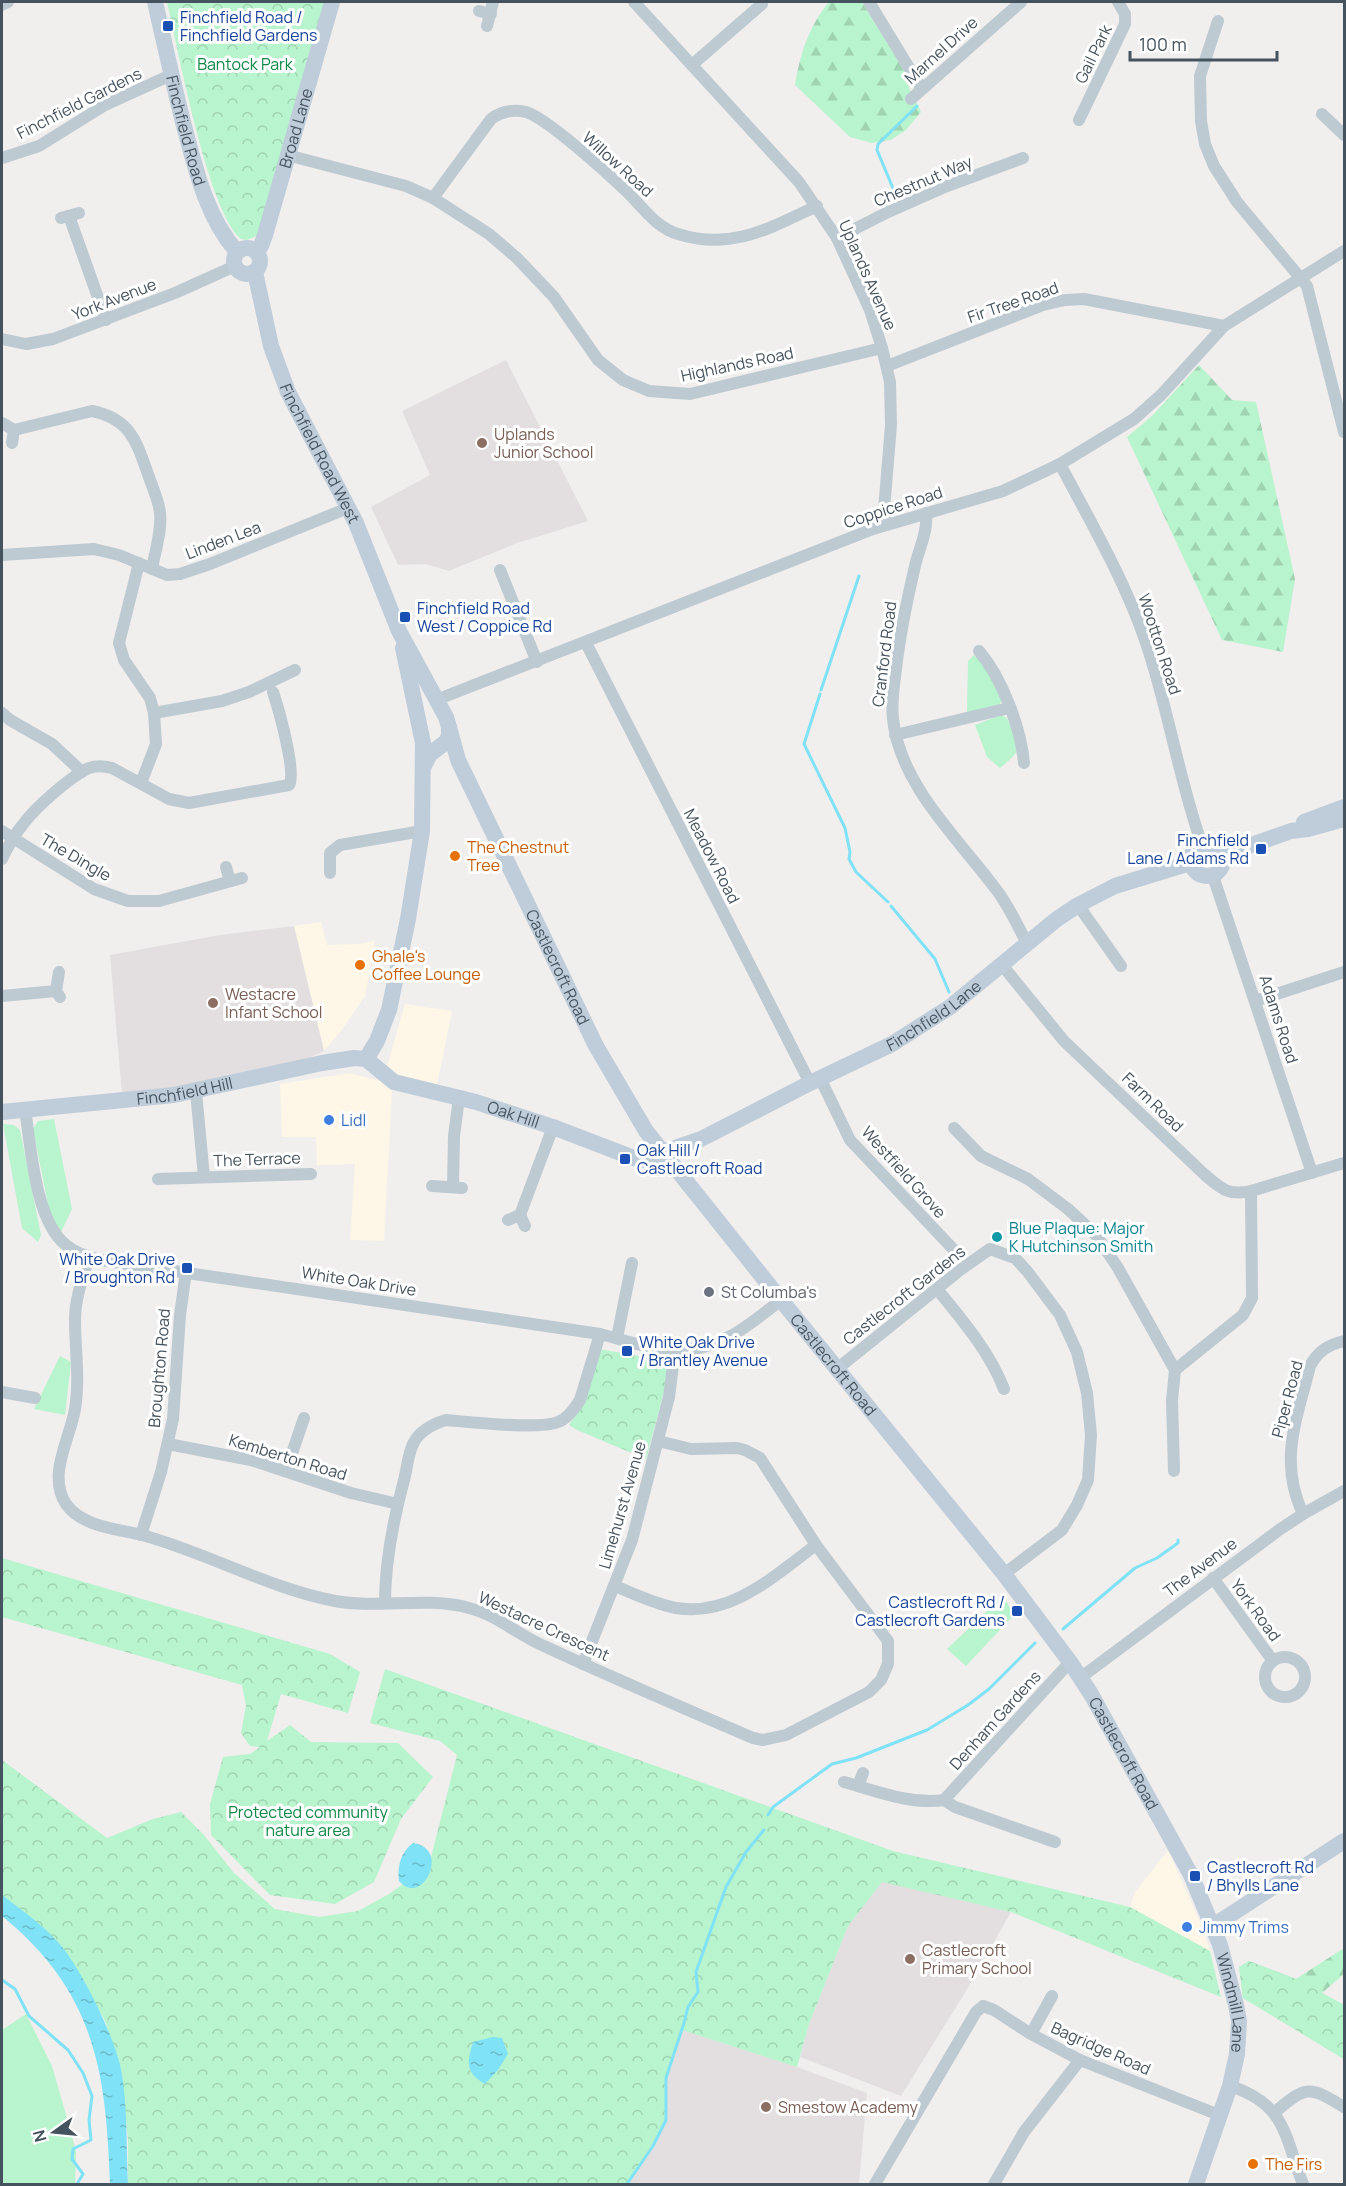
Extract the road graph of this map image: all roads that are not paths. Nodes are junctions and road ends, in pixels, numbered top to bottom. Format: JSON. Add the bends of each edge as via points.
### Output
{"nodes":[{"id":1,"x":8,"y":2,"type":"edge"},
{"id":2,"x":155,"y":2,"type":"edge"},
{"id":3,"x":332,"y":2,"type":"edge"},
{"id":4,"x":634,"y":2,"type":"edge"},
{"id":5,"x":869,"y":2,"type":"edge"},
{"id":6,"x":1021,"y":2,"type":"edge"},
{"id":7,"x":1118,"y":2,"type":"edge"},
{"id":8,"x":762,"y":4,"type":"dead end"},
{"id":9,"x":2,"y":5,"type":"edge"},
{"id":10,"x":1218,"y":21,"type":"dead end"},
{"id":11,"x":693,"y":64,"type":"junction"},
{"id":12,"x":171,"y":75,"type":"junction"},
{"id":13,"x":922,"y":89,"type":"junction"},
{"id":14,"x":911,"y":99,"type":"dead end"},
{"id":15,"x":1322,"y":114,"type":"dead end"},
{"id":16,"x":1079,"y":120,"type":"dead end"},
{"id":17,"x":1344,"y":135,"type":"edge"},
{"id":18,"x":287,"y":155,"type":"junction"},
{"id":19,"x":2,"y":158,"type":"edge"},
{"id":20,"x":1023,"y":158,"type":"dead end"},
{"id":21,"x":433,"y":198,"type":"junction"},
{"id":22,"x":817,"y":206,"type":"junction"},
{"id":23,"x":70,"y":216,"type":"dead end"},
{"id":24,"x":837,"y":238,"type":"junction"},
{"id":25,"x":256,"y":251,"type":"junction"},
{"id":26,"x":1344,"y":251,"type":"edge"},
{"id":27,"x":236,"y":259,"type":"junction"},
{"id":28,"x":255,"y":272,"type":"junction"},
{"id":29,"x":1301,"y":277,"type":"junction"},
{"id":30,"x":106,"y":320,"type":"junction"},
{"id":31,"x":1224,"y":326,"type":"junction"},
{"id":32,"x":2,"y":339,"type":"edge"},
{"id":33,"x":882,"y":348,"type":"junction"},
{"id":34,"x":887,"y":366,"type":"junction"},
{"id":35,"x":2,"y":423,"type":"edge"},
{"id":36,"x":14,"y":430,"type":"junction"},
{"id":37,"x":1344,"y":432,"type":"edge"},
{"id":38,"x":12,"y":443,"type":"dead end"},
{"id":39,"x":1060,"y":464,"type":"junction"},
{"id":40,"x":348,"y":508,"type":"junction"},
{"id":41,"x":926,"y":513,"type":"junction"},
{"id":42,"x":887,"y":524,"type":"junction"},
{"id":43,"x":2,"y":555,"type":"edge"},
{"id":44,"x":139,"y":563,"type":"junction"},
{"id":45,"x":152,"y":569,"type":"junction"},
{"id":46,"x":500,"y":570,"type":"dead end"},
{"id":47,"x":399,"y":631,"type":"junction"},
{"id":48,"x":586,"y":643,"type":"junction"},
{"id":49,"x":979,"y":651,"type":"dead end"},
{"id":50,"x":537,"y":662,"type":"junction"},
{"id":51,"x":295,"y":670,"type":"dead end"},
{"id":52,"x":273,"y":692,"type":"dead end"},
{"id":53,"x":443,"y":702,"type":"junction"},
{"id":54,"x":1010,"y":708,"type":"junction"},
{"id":55,"x":2,"y":713,"type":"edge"},
{"id":56,"x":154,"y":713,"type":"junction"},
{"id":57,"x":416,"y":713,"type":"junction"},
{"id":58,"x":449,"y":727,"type":"junction"},
{"id":59,"x":895,"y":735,"type":"junction"},
{"id":60,"x":432,"y":747,"type":"junction"},
{"id":61,"x":458,"y":760,"type":"junction"},
{"id":62,"x":1024,"y":763,"type":"dead end"},
{"id":63,"x":82,"y":772,"type":"junction"},
{"id":64,"x":141,"y":783,"type":"junction"},
{"id":65,"x":1344,"y":807,"type":"edge"},
{"id":66,"x":1344,"y":819,"type":"edge"},
{"id":67,"x":2,"y":831,"type":"edge"},
{"id":68,"x":422,"y":831,"type":"junction"},
{"id":69,"x":1291,"y":831,"type":"junction"},
{"id":70,"x":13,"y":839,"type":"junction"},
{"id":71,"x":1202,"y":844,"type":"junction"},
{"id":72,"x":1223,"y":855,"type":"junction"},
{"id":73,"x":2,"y":859,"type":"edge"},
{"id":74,"x":1190,"y":863,"type":"junction"},
{"id":75,"x":226,"y":867,"type":"dead end"},
{"id":76,"x":330,"y":873,"type":"dead end"},
{"id":77,"x":1213,"y":876,"type":"junction"},
{"id":78,"x":1078,"y":904,"type":"junction"},
{"id":79,"x":1027,"y":943,"type":"junction"},
{"id":80,"x":1002,"y":965,"type":"junction"},
{"id":81,"x":1121,"y":966,"type":"dead end"},
{"id":82,"x":59,"y":972,"type":"dead end"},
{"id":83,"x":1344,"y":972,"type":"edge"},
{"id":84,"x":2,"y":996,"type":"edge"},
{"id":85,"x":1255,"y":1001,"type":"junction"},
{"id":86,"x":366,"y":1059,"type":"junction"},
{"id":87,"x":815,"y":1080,"type":"junction"},
{"id":88,"x":196,"y":1092,"type":"junction"},
{"id":89,"x":459,"y":1098,"type":"junction"},
{"id":90,"x":25,"y":1109,"type":"junction"},
{"id":91,"x":2,"y":1112,"type":"edge"},
{"id":92,"x":553,"y":1127,"type":"junction"},
{"id":93,"x":954,"y":1128,"type":"dead end"},
{"id":94,"x":663,"y":1152,"type":"junction"},
{"id":95,"x":1344,"y":1163,"type":"edge"},
{"id":96,"x":1312,"y":1173,"type":"junction"},
{"id":97,"x":311,"y":1174,"type":"dead end"},
{"id":98,"x":204,"y":1177,"type":"junction"},
{"id":99,"x":158,"y":1179,"type":"dead end"},
{"id":100,"x":432,"y":1186,"type":"dead end"},
{"id":101,"x":1251,"y":1191,"type":"junction"},
{"id":102,"x":517,"y":1220,"type":"dead end"},
{"id":103,"x":956,"y":1251,"type":"dead end"},
{"id":104,"x":88,"y":1257,"type":"junction"},
{"id":105,"x":632,"y":1263,"type":"dead end"},
{"id":106,"x":186,"y":1272,"type":"junction"},
{"id":107,"x":937,"y":1289,"type":"junction"},
{"id":108,"x":781,"y":1300,"type":"junction"},
{"id":109,"x":600,"y":1334,"type":"junction"},
{"id":110,"x":617,"y":1338,"type":"junction"},
{"id":111,"x":1342,"y":1341,"type":"edge"},
{"id":112,"x":675,"y":1350,"type":"junction"},
{"id":113,"x":837,"y":1369,"type":"junction"},
{"id":114,"x":1175,"y":1370,"type":"junction"},
{"id":115,"x":1004,"y":1389,"type":"dead end"},
{"id":116,"x":2,"y":1392,"type":"edge"},
{"id":117,"x":35,"y":1398,"type":"dead end"},
{"id":118,"x":304,"y":1418,"type":"dead end"},
{"id":119,"x":658,"y":1441,"type":"junction"},
{"id":120,"x":168,"y":1444,"type":"junction"},
{"id":121,"x":286,"y":1471,"type":"junction"},
{"id":122,"x":1174,"y":1471,"type":"dead end"},
{"id":123,"x":1344,"y":1491,"type":"edge"},
{"id":124,"x":398,"y":1504,"type":"junction"},
{"id":125,"x":1303,"y":1514,"type":"junction"},
{"id":126,"x":141,"y":1535,"type":"junction"},
{"id":127,"x":816,"y":1545,"type":"junction"},
{"id":128,"x":1004,"y":1574,"type":"junction"},
{"id":129,"x":1213,"y":1578,"type":"junction"},
{"id":130,"x":615,"y":1587,"type":"junction"},
{"id":131,"x":385,"y":1604,"type":"junction"},
{"id":132,"x":1273,"y":1661,"type":"dead end"},
{"id":133,"x":1070,"y":1662,"type":"junction"},
{"id":134,"x":583,"y":1664,"type":"junction"},
{"id":135,"x":1080,"y":1678,"type":"junction"},
{"id":136,"x":863,"y":1773,"type":"dead end"},
{"id":137,"x":844,"y":1782,"type":"dead end"},
{"id":138,"x":858,"y":1786,"type":"junction"},
{"id":139,"x":944,"y":1800,"type":"junction"},
{"id":140,"x":1049,"y":1836,"type":"dead end"},
{"id":141,"x":1344,"y":1841,"type":"edge"},
{"id":142,"x":1213,"y":1926,"type":"junction"},
{"id":143,"x":1052,"y":1996,"type":"dead end"},
{"id":144,"x":1031,"y":2034,"type":"junction"},
{"id":145,"x":1080,"y":2060,"type":"junction"},
{"id":146,"x":1230,"y":2086,"type":"junction"},
{"id":147,"x":1344,"y":2107,"type":"edge"},
{"id":148,"x":1275,"y":2112,"type":"junction"},
{"id":149,"x":1219,"y":2115,"type":"junction"},
{"id":150,"x":875,"y":2184,"type":"edge"},
{"id":151,"x":994,"y":2184,"type":"edge"},
{"id":152,"x":1196,"y":2184,"type":"edge"},
{"id":153,"x":1303,"y":2184,"type":"edge"}],
"edges":[{"from":1,"to":9,"type":"street"},
{"from":2,"to":12,"type":"street","name":"Finchfield Road"},
{"from":3,"to":18,"type":"street","name":"Broad Lane"},
{"from":4,"to":11,"type":"street","name":"Uplands Avenue"},
{"from":5,"to":13,"type":"street"},
{"from":6,"to":13,"type":"street","name":"Marnel Drive"},
{"from":7,"to":16,"type":"street","name":"Gail Park","via":[[1125,14],[1125,24]]},
{"from":8,"to":11,"type":"street"},
{"from":10,"to":29,"type":"street","via":[[1200,76],[1206,144],[1214,166],[1237,202]]},
{"from":11,"to":22,"type":"street","name":"Uplands Avenue"},
{"from":12,"to":19,"type":"street","name":"Finchfield Gardens","via":[[105,105],[39,146]]},
{"from":12,"to":27,"type":"street","name":"Finchfield Road","via":[[202,187]]},
{"from":13,"to":14,"type":"street","name":"Marnel Drive"},
{"from":15,"to":17,"type":"street"},
{"from":18,"to":21,"type":"street","name":"Highlands Road","via":[[380,178]]},
{"from":18,"to":25,"type":"street","name":"Broad Lane","via":[[265,235]]},
{"from":20,"to":24,"type":"street","name":"Chestnut Way","via":[[916,199]]},
{"from":21,"to":22,"type":"street","name":"Willow Road","via":[[491,119],[511,110],[528,112],[539,119],[626,191],[656,223],[676,234],[706,240],[738,238]]},
{"from":21,"to":33,"type":"street","name":"Highlands Road","via":[[489,234],[517,258],[554,297],[598,360],[623,380],[649,391],[690,394]]},
{"from":22,"to":24,"type":"street","name":"Uplands Avenue"},
{"from":23,"to":30,"type":"street"},
{"from":24,"to":33,"type":"street","name":"Uplands Avenue","via":[[870,310]]},
{"from":25,"to":27,"type":"street","via":[[248,248]]},
{"from":25,"to":28,"type":"street","via":[[260,262]]},
{"from":26,"to":29,"type":"street","name":"Coppice Road"},
{"from":27,"to":28,"type":"street","via":[[243,274]]},
{"from":27,"to":30,"type":"street","name":"York Avenue","via":[[198,284]]},
{"from":28,"to":40,"type":"street","name":"Finchfield Road West","via":[[268,335],[288,392]]},
{"from":29,"to":31,"type":"street","name":"Coppice Road"},
{"from":29,"to":37,"type":"street","via":[[1307,286]]},
{"from":30,"to":32,"type":"street","name":"York Avenue","via":[[33,344]]},
{"from":31,"to":34,"type":"street","name":"Fir Tree Road","via":[[1084,299],[1065,300]]},
{"from":31,"to":39,"type":"street","name":"Coppice Road","via":[[1134,419]]},
{"from":33,"to":34,"type":"street","name":"Uplands Avenue"},
{"from":34,"to":42,"type":"street","name":"Uplands Avenue","via":[[892,401],[884,510]]},
{"from":35,"to":36,"type":"street"},
{"from":36,"to":38,"type":"street"},
{"from":36,"to":45,"type":"street","via":[[92,411],[120,422],[135,438],[160,512]]},
{"from":39,"to":41,"type":"street","name":"Coppice Road","via":[[1003,491]]},
{"from":39,"to":71,"type":"street","name":"Wootton Road","via":[[1132,606],[1155,672],[1180,776]]},
{"from":40,"to":45,"type":"street","name":"Linden Lea","via":[[190,572],[167,575]]},
{"from":40,"to":47,"type":"street","name":"Finchfield Road West"},
{"from":41,"to":42,"type":"street","name":"Coppice Road"},
{"from":41,"to":59,"type":"street","name":"Cranford Road","via":[[926,528],[901,627],[893,695]]},
{"from":42,"to":48,"type":"street","name":"Coppice Road"},
{"from":43,"to":44,"type":"street","name":"Linden Lea","via":[[94,549]]},
{"from":44,"to":45,"type":"street","name":"Linden Lea"},
{"from":44,"to":56,"type":"street","via":[[119,643],[124,660],[150,698]]},
{"from":46,"to":50,"type":"street"},
{"from":47,"to":53,"type":"street","name":"Finchfield Road West"},
{"from":47,"to":57,"type":"street","name":"Finchfield Road West"},
{"from":48,"to":50,"type":"street","name":"Coppice Road"},
{"from":48,"to":87,"type":"street","name":"Meadow Road","via":[[740,949]]},
{"from":49,"to":54,"type":"street"},
{"from":50,"to":53,"type":"street","name":"Coppice Road"},
{"from":51,"to":56,"type":"street","via":[[222,701]]},
{"from":52,"to":64,"type":"street","via":[[285,736],[292,778],[289,785],[189,802],[169,799]]},
{"from":53,"to":57,"type":"street","via":[[425,700]]},
{"from":53,"to":58,"type":"street","name":"Finchfield Road West"},
{"from":54,"to":59,"type":"street"},
{"from":54,"to":62,"type":"street","via":[[1023,744]]},
{"from":55,"to":63,"type":"street","via":[[52,744]]},
{"from":56,"to":64,"type":"street","via":[[156,744]]},
{"from":57,"to":60,"type":"street","name":"Finchfield Road West"},
{"from":58,"to":60,"type":"street","via":[[446,742]]},
{"from":58,"to":61,"type":"street"},
{"from":59,"to":79,"type":"street","name":"Cranford Road","via":[[929,806],[997,890]]},
{"from":60,"to":61,"type":"street"},
{"from":60,"to":68,"type":"street","via":[[423,768]]},
{"from":61,"to":94,"type":"street","name":"Castlecroft Road","via":[[596,1046],[631,1107]]},
{"from":63,"to":64,"type":"street","via":[[106,766]]},
{"from":63,"to":70,"type":"street","via":[[42,803]]},
{"from":65,"to":69,"type":"street","via":[[1307,820]]},
{"from":66,"to":69,"type":"street"},
{"from":67,"to":70,"type":"street","name":"The Dingle"},
{"from":68,"to":76,"type":"street","via":[[340,845],[330,853]]},
{"from":68,"to":86,"type":"street","via":[[389,1010]]},
{"from":69,"to":72,"type":"street"},
{"from":70,"to":73,"type":"street"},
{"from":70,"to":75,"type":"street","name":"The Dingle","via":[[94,889],[128,901],[159,901],[236,879]]},
{"from":71,"to":72,"type":"street","via":[[1214,846]]},
{"from":71,"to":74,"type":"street","via":[[1193,852]]},
{"from":72,"to":77,"type":"street","via":[[1220,870]]},
{"from":74,"to":77,"type":"street","via":[[1199,875]]},
{"from":74,"to":78,"type":"street","name":"Finchfield Lane","via":[[1115,886]]},
{"from":77,"to":85,"type":"street","name":"Adams Road"},
{"from":78,"to":79,"type":"street","name":"Finchfield Lane"},
{"from":78,"to":81,"type":"street"},
{"from":79,"to":80,"type":"street","name":"Finchfield Lane"},
{"from":80,"to":87,"type":"street","name":"Finchfield Lane","via":[[950,1007],[892,1044]]},
{"from":80,"to":101,"type":"street","name":"Farm Road","via":[[1064,1041],[1205,1175],[1228,1192]]},
{"from":82,"to":84,"type":"street","via":[[58,994]]},
{"from":83,"to":85,"type":"street"},
{"from":85,"to":96,"type":"street","name":"Adams Road"},
{"from":86,"to":88,"type":"street","name":"Finchfield Hill","via":[[322,1063]]},
{"from":86,"to":89,"type":"street","name":"Oak Hill","via":[[393,1082]]},
{"from":87,"to":94,"type":"street","name":"Finchfield Lane","via":[[701,1139]]},
{"from":87,"to":103,"type":"street","name":"Westfield Grove","via":[[850,1140]]},
{"from":88,"to":90,"type":"street","name":"Finchfield Hill"},
{"from":88,"to":98,"type":"street","name":"The Terrace"},
{"from":89,"to":92,"type":"street","name":"Oak Hill"},
{"from":89,"to":100,"type":"street","via":[[454,1136],[458,1187]]},
{"from":90,"to":91,"type":"street","name":"Finchfield Hill"},
{"from":90,"to":104,"type":"street","name":"White Oak Drive","via":[[45,1217],[51,1230],[67,1246]]},
{"from":92,"to":94,"type":"street","name":"Oak Hill","via":[[639,1160],[651,1160]]},
{"from":92,"to":102,"type":"street"},
{"from":93,"to":114,"type":"street","via":[[976,1153],[1043,1188],[1096,1235]]},
{"from":94,"to":108,"type":"street","name":"Castlecroft Road"},
{"from":95,"to":96,"type":"street","name":"Farm Road"},
{"from":96,"to":101,"type":"street","name":"Farm Road"},
{"from":97,"to":98,"type":"street","name":"The Terrace"},
{"from":98,"to":99,"type":"street","name":"The Terrace"},
{"from":101,"to":114,"type":"street","via":[[1251,1298],[1243,1316]]},
{"from":104,"to":106,"type":"street","name":"White Oak Drive"},
{"from":104,"to":126,"type":"street","name":"Westacre Crescent","via":[[77,1303],[77,1393],[58,1473],[59,1489],[66,1505],[78,1516]]},
{"from":105,"to":110,"type":"street"},
{"from":106,"to":109,"type":"street","name":"White Oak Drive"},
{"from":106,"to":120,"type":"street","name":"Broughton Road"},
{"from":107,"to":113,"type":"street","name":"Castlecroft Gardens"},
{"from":107,"to":115,"type":"street","via":[[984,1348]]},
{"from":107,"to":128,"type":"street","name":"Castlecroft Gardens","via":[[990,1249],[1015,1258],[1060,1315],[1077,1352],[1091,1435],[1088,1480],[1062,1530]]},
{"from":108,"to":112,"type":"street","name":"White Oak Drive","via":[[721,1341]]},
{"from":108,"to":113,"type":"street","name":"Castlecroft Road"},
{"from":109,"to":110,"type":"street","name":"White Oak Drive"},
{"from":109,"to":124,"type":"street","via":[[580,1400],[566,1417],[538,1425],[438,1422],[413,1443]]},
{"from":110,"to":112,"type":"street","name":"White Oak Drive"},
{"from":111,"to":125,"type":"street","name":"Piper Road","via":[[1321,1351],[1310,1366],[1290,1444],[1290,1471]]},
{"from":112,"to":119,"type":"street","name":"Limehurst Avenue"},
{"from":113,"to":128,"type":"street","name":"Castlecroft Road"},
{"from":114,"to":122,"type":"street"},
{"from":116,"to":117,"type":"street"},
{"from":118,"to":121,"type":"street"},
{"from":119,"to":127,"type":"street","name":"Westacre Crescent","via":[[691,1449],[737,1448],[760,1458]]},
{"from":119,"to":130,"type":"street","name":"Limehurst Avenue","via":[[632,1540]]},
{"from":120,"to":121,"type":"street","name":"Kemberton Road"},
{"from":120,"to":126,"type":"street","name":"Broughton Road"},
{"from":121,"to":124,"type":"street","name":"Kemberton Road"},
{"from":123,"to":125,"type":"street","name":"The Avenue"},
{"from":124,"to":131,"type":"street","via":[[386,1560]]},
{"from":125,"to":129,"type":"street","name":"The Avenue"},
{"from":126,"to":131,"type":"street","name":"Westacre Crescent","via":[[284,1587],[336,1601]]},
{"from":127,"to":130,"type":"street","via":[[748,1594],[718,1606],[674,1607]]},
{"from":127,"to":134,"type":"street","name":"Westacre Crescent","via":[[888,1641],[888,1664],[881,1680],[869,1692],[786,1735],[753,1738]]},
{"from":128,"to":133,"type":"street","name":"Castlecroft Road"},
{"from":129,"to":132,"type":"street","name":"York Road"},
{"from":129,"to":135,"type":"street","name":"The Avenue"},
{"from":130,"to":134,"type":"street","name":"Limehurst Avenue"},
{"from":131,"to":134,"type":"street","name":"Westacre Crescent","via":[[469,1608]]},
{"from":133,"to":135,"type":"street","name":"Castlecroft Road"},
{"from":133,"to":139,"type":"street","name":"Denham Gardens"},
{"from":135,"to":142,"type":"street","name":"Castlecroft Road","via":[[1173,1839]]},
{"from":136,"to":138,"type":"street"},
{"from":137,"to":138,"type":"street"},
{"from":138,"to":139,"type":"street","via":[[929,1802]]},
{"from":139,"to":140,"type":"street","via":[[955,1808]]},
{"from":141,"to":142,"type":"street"},
{"from":142,"to":146,"type":"street","name":"Windmill Lane","via":[[1239,2021],[1238,2054]]},
{"from":143,"to":144,"type":"street"},
{"from":144,"to":145,"type":"street","name":"Bagridge Road"},
{"from":144,"to":150,"type":"street","name":"Bagridge Road","via":[[994,2010],[983,2006],[976,2012]]},
{"from":145,"to":149,"type":"street","name":"Bagridge Road"},
{"from":145,"to":151,"type":"street","via":[[1024,2132]]},
{"from":146,"to":148,"type":"street","via":[[1259,2098]]},
{"from":146,"to":149,"type":"street","name":"Windmill Lane"},
{"from":147,"to":148,"type":"street","via":[[1324,2094],[1302,2091]]},
{"from":148,"to":153,"type":"street"},
{"from":149,"to":152,"type":"street","name":"Windmill Lane"}]}
